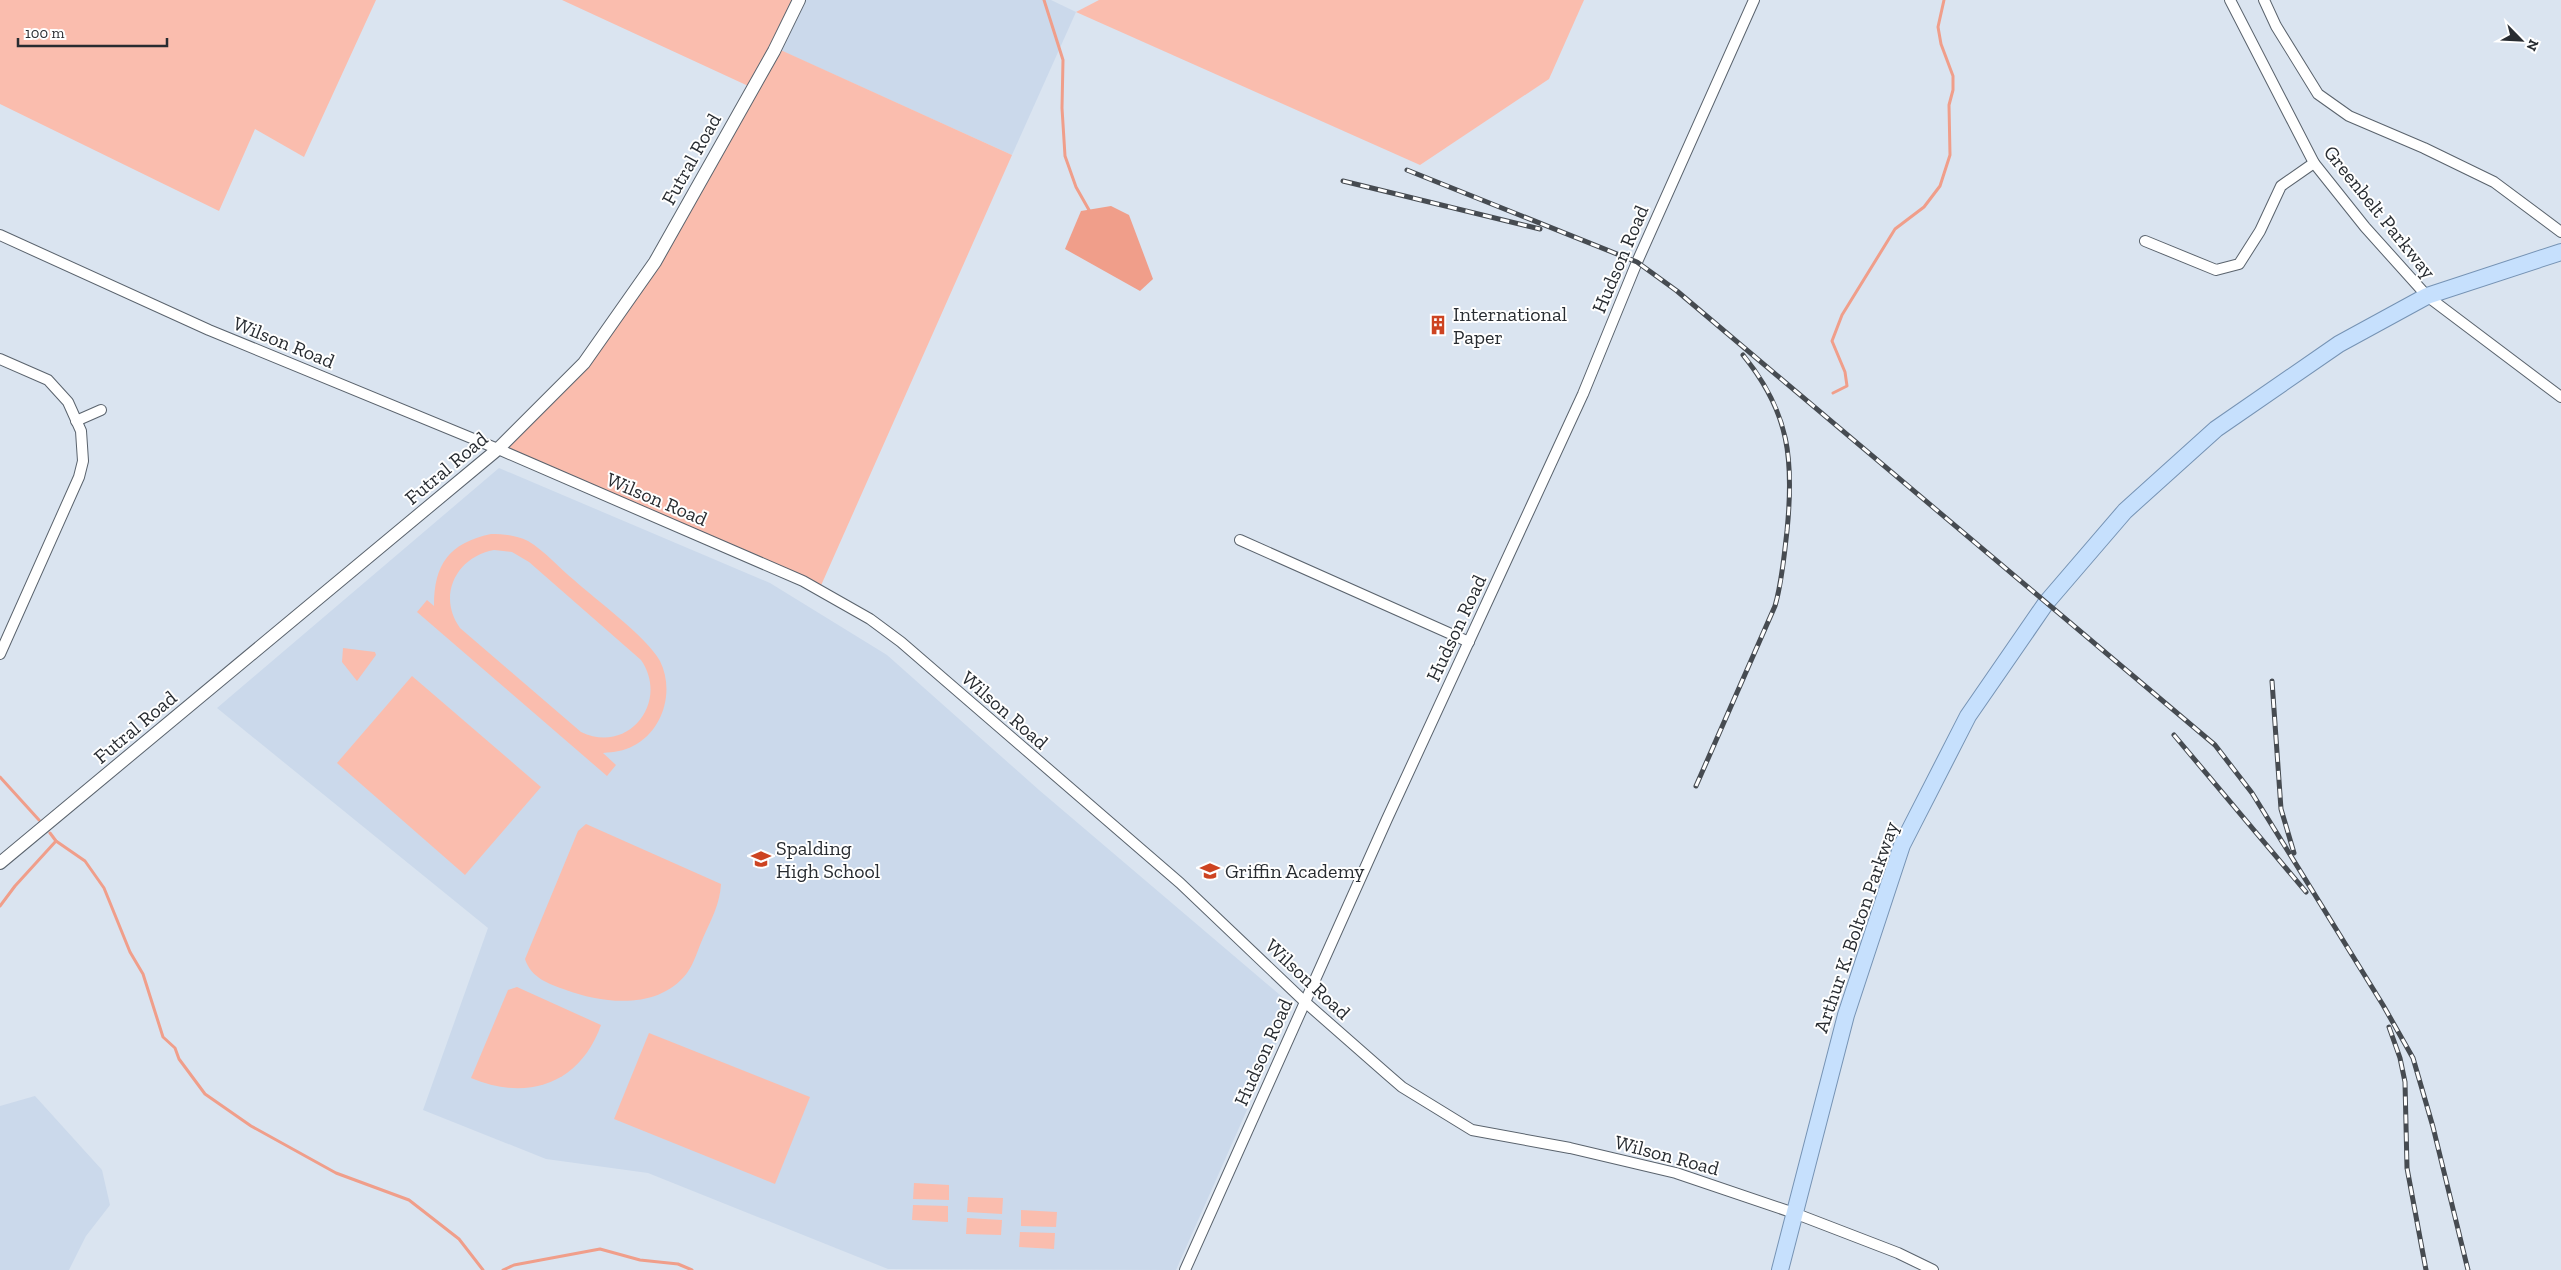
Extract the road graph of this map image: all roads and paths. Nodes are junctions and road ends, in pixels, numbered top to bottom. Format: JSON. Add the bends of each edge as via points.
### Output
{"nodes":[{"id":1,"x":799,"y":0,"type":"edge"},
{"id":2,"x":1754,"y":0,"type":"edge"},
{"id":3,"x":2230,"y":0,"type":"edge"},
{"id":4,"x":2264,"y":0,"type":"edge"},
{"id":5,"x":2314,"y":163,"type":"junction"},
{"id":6,"x":2561,"y":232,"type":"edge"},
{"id":7,"x":0,"y":235,"type":"edge"},
{"id":8,"x":2145,"y":241,"type":"dead end"},
{"id":9,"x":2561,"y":252,"type":"edge"},
{"id":10,"x":2427,"y":296,"type":"junction"},
{"id":11,"x":0,"y":359,"type":"edge"},
{"id":12,"x":2561,"y":397,"type":"edge"},
{"id":13,"x":101,"y":410,"type":"dead end"},
{"id":14,"x":76,"y":421,"type":"junction"},
{"id":15,"x":498,"y":449,"type":"junction"},
{"id":16,"x":1240,"y":540,"type":"dead end"},
{"id":17,"x":1469,"y":642,"type":"junction"},
{"id":18,"x":0,"y":654,"type":"edge"},
{"id":19,"x":0,"y":863,"type":"edge"},
{"id":20,"x":1305,"y":1002,"type":"junction"},
{"id":21,"x":1794,"y":1213,"type":"junction"},
{"id":22,"x":1185,"y":1270,"type":"edge"},
{"id":23,"x":1780,"y":1270,"type":"edge"},
{"id":24,"x":1933,"y":1270,"type":"edge"}],
"edges":[{"from":1,"to":15,"type":"street","name":"Futral Road","via":[[774,51],[648,273],[584,363]]},
{"from":2,"to":17,"type":"street","name":"Hudson Road","via":[[1637,262],[1583,394]]},
{"from":3,"to":5,"type":"street","name":"Greenbelt Parkway"},
{"from":4,"to":6,"type":"street","name":"Greenbelt Parkway","via":[[2276,26],[2318,94],[2348,116],[2494,182]]},
{"from":5,"to":8,"type":"street","via":[[2281,186],[2260,231],[2239,264],[2216,270]]},
{"from":5,"to":10,"type":"street","name":"Greenbelt Parkway","via":[[2365,227]]},
{"from":7,"to":15,"type":"street","name":"Wilson Road","via":[[209,330]]},
{"from":9,"to":10,"type":"main road","name":"Arthur K. Bolton Parkway"},
{"from":10,"to":12,"type":"street","name":"Greenbelt Parkway"},
{"from":10,"to":21,"type":"main road","name":"Arthur K. Bolton Parkway","via":[[2339,344],[2216,429],[2125,511],[2046,602],[1968,716],[1902,845],[1843,1023]]},
{"from":11,"to":14,"type":"street","via":[[48,380],[68,402]]},
{"from":13,"to":14,"type":"street"},
{"from":14,"to":18,"type":"street","via":[[81,431],[83,461],[79,478]]},
{"from":15,"to":19,"type":"street","name":"Futral Road"},
{"from":15,"to":20,"type":"street","name":"Wilson Road","via":[[804,581],[870,619],[901,642],[1180,883]]},
{"from":16,"to":17,"type":"street"},
{"from":17,"to":20,"type":"street","name":"Hudson Road"},
{"from":20,"to":21,"type":"street","name":"Wilson Road","via":[[1402,1087],[1472,1130],[1570,1148],[1676,1173]]},
{"from":20,"to":22,"type":"street","name":"Hudson Road"},
{"from":21,"to":23,"type":"main road","name":"Arthur K. Bolton Parkway"},
{"from":21,"to":24,"type":"street","name":"Wilson Road","via":[[1898,1252]]}]}
